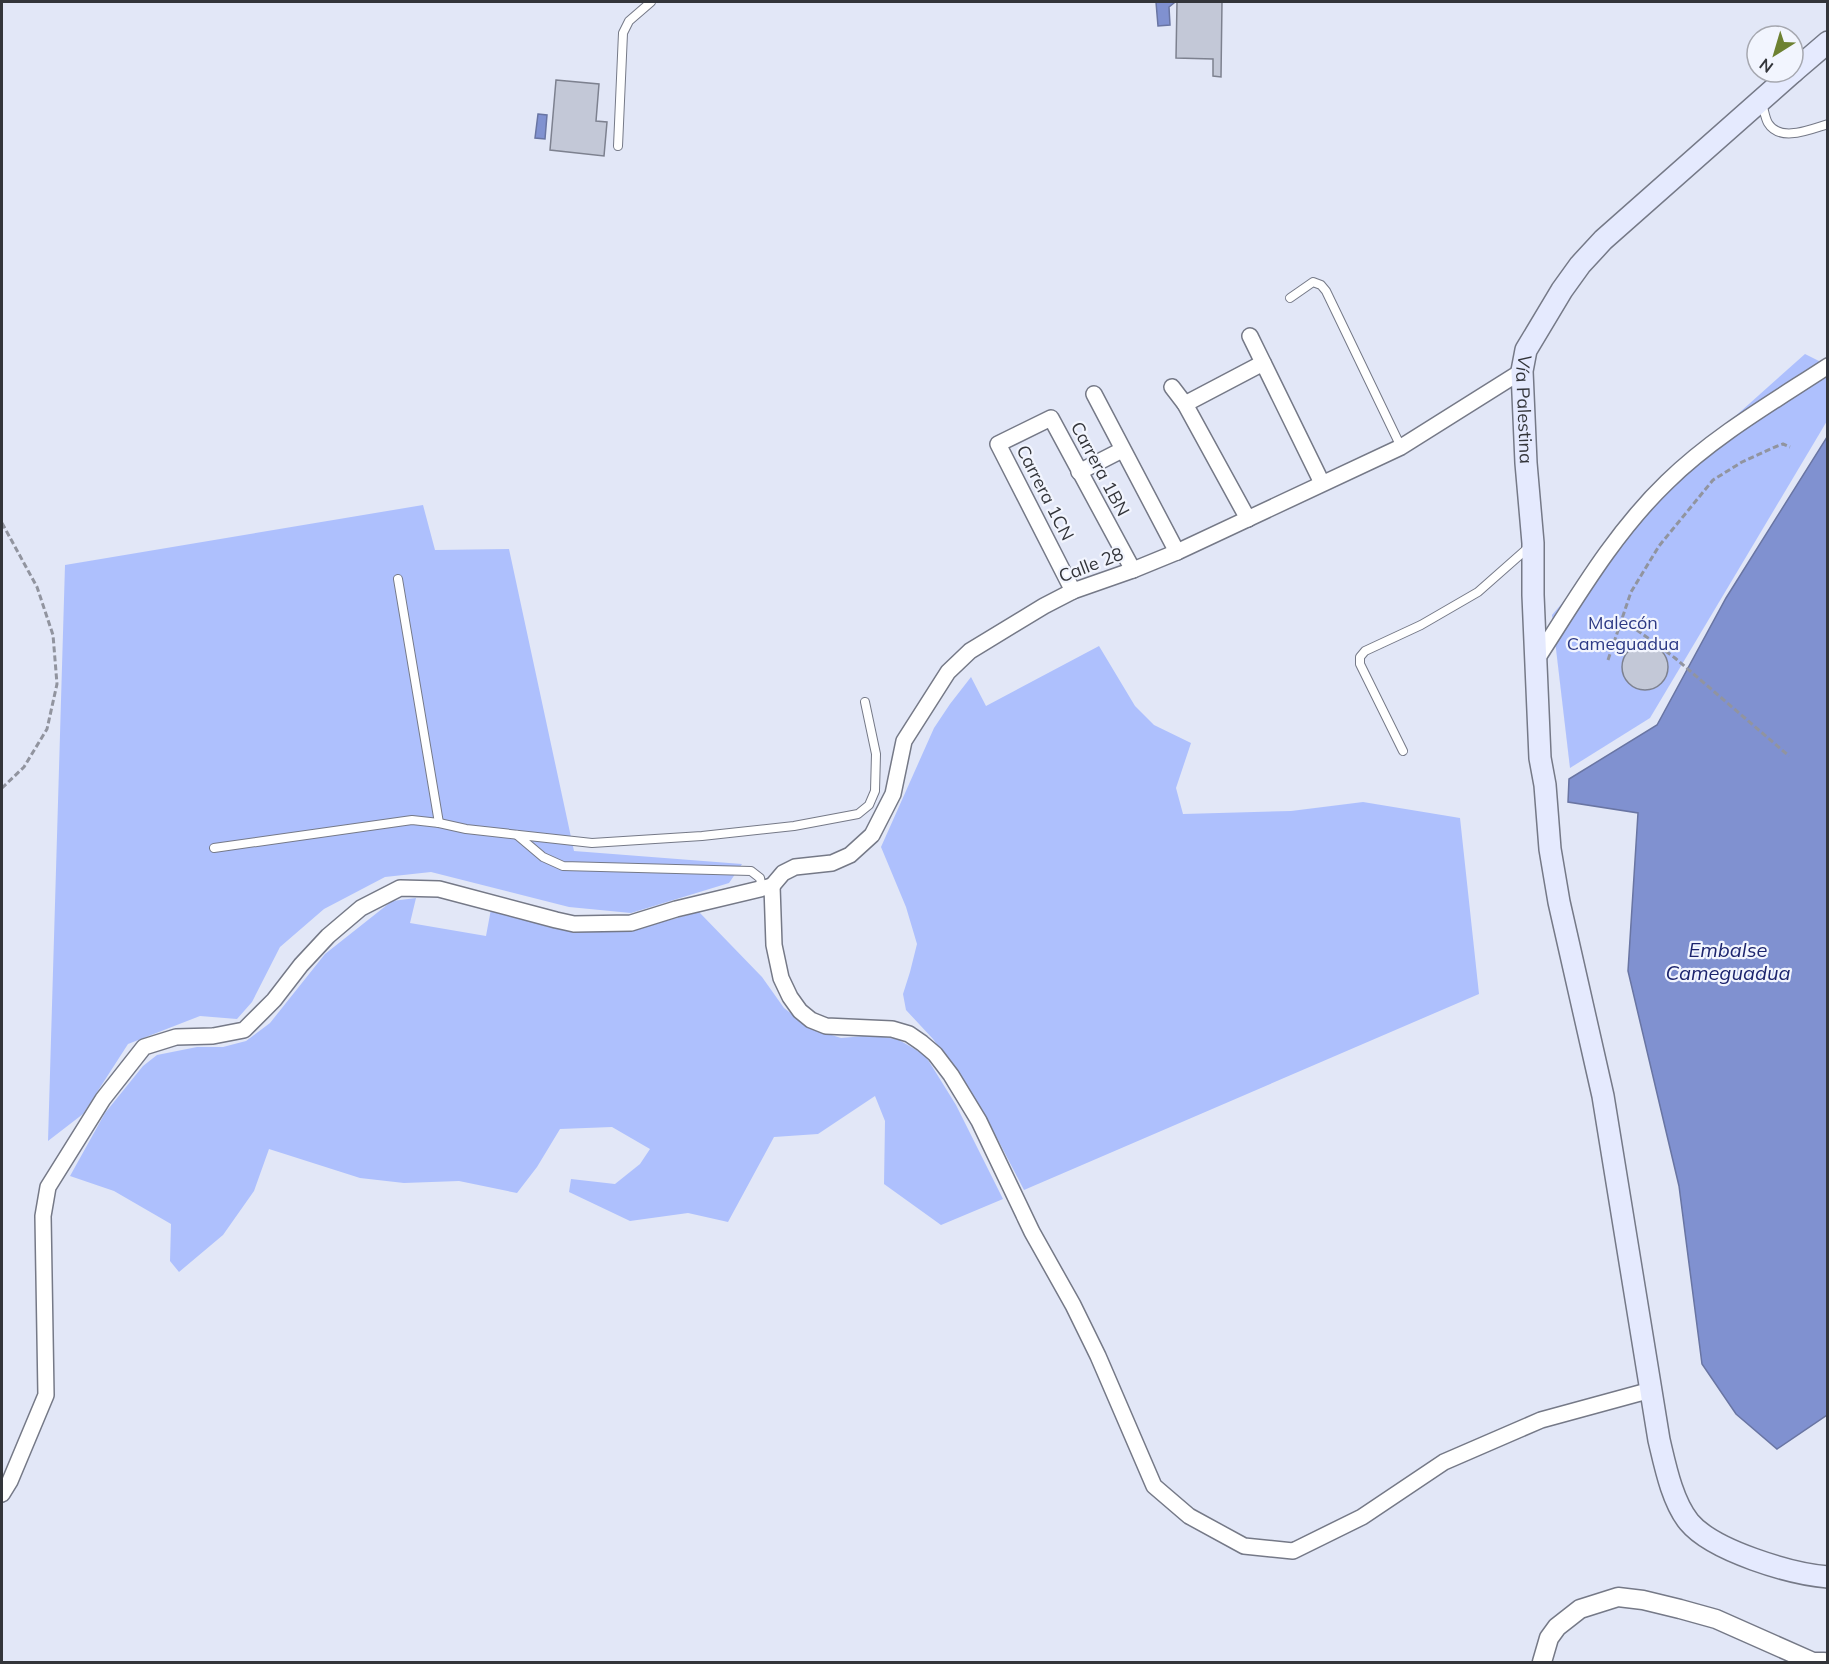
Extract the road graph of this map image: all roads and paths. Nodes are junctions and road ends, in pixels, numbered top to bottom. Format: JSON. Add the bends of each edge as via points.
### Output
{"nodes":[{"id":1,"x":651,"y":2,"type":"edge"},
{"id":2,"x":1827,"y":42,"type":"edge"},
{"id":3,"x":1805,"y":61,"type":"edge"},
{"id":4,"x":1779,"y":84,"type":"edge"},
{"id":5,"x":1761,"y":99,"type":"junction"},
{"id":6,"x":1827,"y":124,"type":"edge"},
{"id":7,"x":618,"y":146,"type":"dead end"},
{"id":8,"x":1290,"y":298,"type":"dead end"},
{"id":9,"x":1250,"y":336,"type":"dead end"},
{"id":10,"x":1263,"y":363,"type":"junction"},
{"id":11,"x":1827,"y":366,"type":"edge"},
{"id":12,"x":1522,"y":371,"type":"junction"},
{"id":13,"x":1172,"y":387,"type":"dead end"},
{"id":14,"x":1094,"y":394,"type":"dead end"},
{"id":15,"x":1185,"y":404,"type":"junction"},
{"id":16,"x":998,"y":444,"type":"joint"},
{"id":17,"x":1401,"y":447,"type":"junction"},
{"id":18,"x":1790,"y":447,"type":"dead end"},
{"id":19,"x":1122,"y":450,"type":"junction"},
{"id":20,"x":1079,"y":472,"type":"junction"},
{"id":21,"x":1322,"y":483,"type":"junction"},
{"id":22,"x":1248,"y":519,"type":"junction"},
{"id":23,"x":2,"y":523,"type":"edge"},
{"id":24,"x":1533,"y":543,"type":"junction"},
{"id":25,"x":1177,"y":552,"type":"junction"},
{"id":26,"x":1133,"y":570,"type":"junction"},
{"id":27,"x":398,"y":579,"type":"dead end"},
{"id":28,"x":1073,"y":591,"type":"junction"},
{"id":29,"x":1622,"y":619,"type":"junction"},
{"id":30,"x":1537,"y":659,"type":"junction"},
{"id":31,"x":1608,"y":660,"type":"dead end"},
{"id":32,"x":865,"y":702,"type":"dead end"},
{"id":33,"x":1403,"y":751,"type":"dead end"},
{"id":34,"x":1789,"y":756,"type":"dead end"},
{"id":35,"x":2,"y":788,"type":"edge"},
{"id":36,"x":439,"y":823,"type":"junction"},
{"id":37,"x":517,"y":834,"type":"junction"},
{"id":38,"x":214,"y":848,"type":"dead end"},
{"id":39,"x":767,"y":887,"type":"junction"},
{"id":40,"x":1651,"y":1390,"type":"junction"},
{"id":41,"x":2,"y":1494,"type":"edge"},
{"id":42,"x":1827,"y":1577,"type":"edge"},
{"id":43,"x":1542,"y":1662,"type":"edge"},
{"id":44,"x":1824,"y":1662,"type":"edge"}],
"edges":[{"from":1,"to":7,"type":"lane","via":[[629,21],[623,33]]},
{"from":2,"to":3,"type":"main road","name":"Vía Palestina"},
{"from":4,"to":5,"type":"main road","name":"Vía Palestina"},
{"from":5,"to":6,"type":"lane","via":[[1768,123],[1778,131],[1791,134]]},
{"from":5,"to":12,"type":"main road","name":"Vía Palestina","via":[[1580,265],[1526,350]]},
{"from":8,"to":17,"type":"lane","via":[[1313,282],[1326,291]]},
{"from":9,"to":10,"type":"street"},
{"from":10,"to":15,"type":"street"},
{"from":10,"to":21,"type":"street"},
{"from":11,"to":30,"type":"street","via":[[1715,442],[1668,480],[1620,534]]},
{"from":12,"to":17,"type":"street","name":"Calle 28"},
{"from":12,"to":24,"type":"main road","name":"Vía Palestina"},
{"from":13,"to":15,"type":"street"},
{"from":14,"to":19,"type":"street"},
{"from":15,"to":22,"type":"street"},
{"from":16,"to":20,"type":"street","name":"Carrera 1BN","via":[[1051,418]]},
{"from":16,"to":28,"type":"street","name":"Carrera 1CN"},
{"from":17,"to":21,"type":"street","name":"Calle 28"},
{"from":18,"to":29,"type":"path","via":[[1774,447],[1713,480],[1659,546],[1631,592]]},
{"from":19,"to":20,"type":"street"},
{"from":19,"to":25,"type":"street"},
{"from":20,"to":26,"type":"street","name":"Carrera 1BN"},
{"from":21,"to":22,"type":"street","name":"Calle 28"},
{"from":22,"to":25,"type":"street","name":"Calle 28"},
{"from":23,"to":35,"type":"path","via":[[37,587],[53,635],[57,684],[46,729],[24,767]]},
{"from":24,"to":30,"type":"main road","name":"Vía Palestina"},
{"from":24,"to":33,"type":"lane","via":[[1478,592],[1360,657]]},
{"from":25,"to":26,"type":"street","name":"Calle 28"},
{"from":26,"to":28,"type":"street","name":"Calle 28"},
{"from":27,"to":36,"type":"lane"},
{"from":28,"to":39,"type":"street","name":"Calle 28","via":[[970,651],[948,672],[904,741],[893,794],[863,845],[832,862],[795,867]]},
{"from":29,"to":31,"type":"path"},
{"from":29,"to":34,"type":"path","via":[[1675,658]]},
{"from":30,"to":40,"type":"main road","name":"Vía Palestina","via":[[1540,758],[1558,902],[1603,1096]]},
{"from":32,"to":37,"type":"lane","via":[[876,754],[875,791],[869,805],[858,814],[702,836],[591,843]]},
{"from":36,"to":37,"type":"lane"},
{"from":36,"to":38,"type":"lane","via":[[412,820]]},
{"from":37,"to":39,"type":"lane","via":[[543,857],[563,866],[751,871]]},
{"from":39,"to":40,"type":"street","via":[[780,978],[800,1011],[826,1026],[892,1029],[909,1034],[935,1054],[957,1084],[1098,1356],[1154,1486],[1189,1516],[1244,1546],[1293,1551],[1362,1517],[1444,1462],[1541,1420]]},
{"from":39,"to":41,"type":"street","via":[[631,923],[599,924],[574,924],[439,890],[400,888],[362,908],[328,936],[244,1030],[176,1037],[144,1047],[103,1099],[48,1187],[43,1216],[46,1395]]},
{"from":40,"to":42,"type":"main road","name":"Vía Palestina","via":[[1664,1464],[1688,1521],[1701,1533],[1736,1551],[1783,1569]]},
{"from":43,"to":44,"type":"street","via":[[1549,1638],[1557,1627],[1580,1609],[1618,1597],[1716,1619],[1813,1662]]}]}
